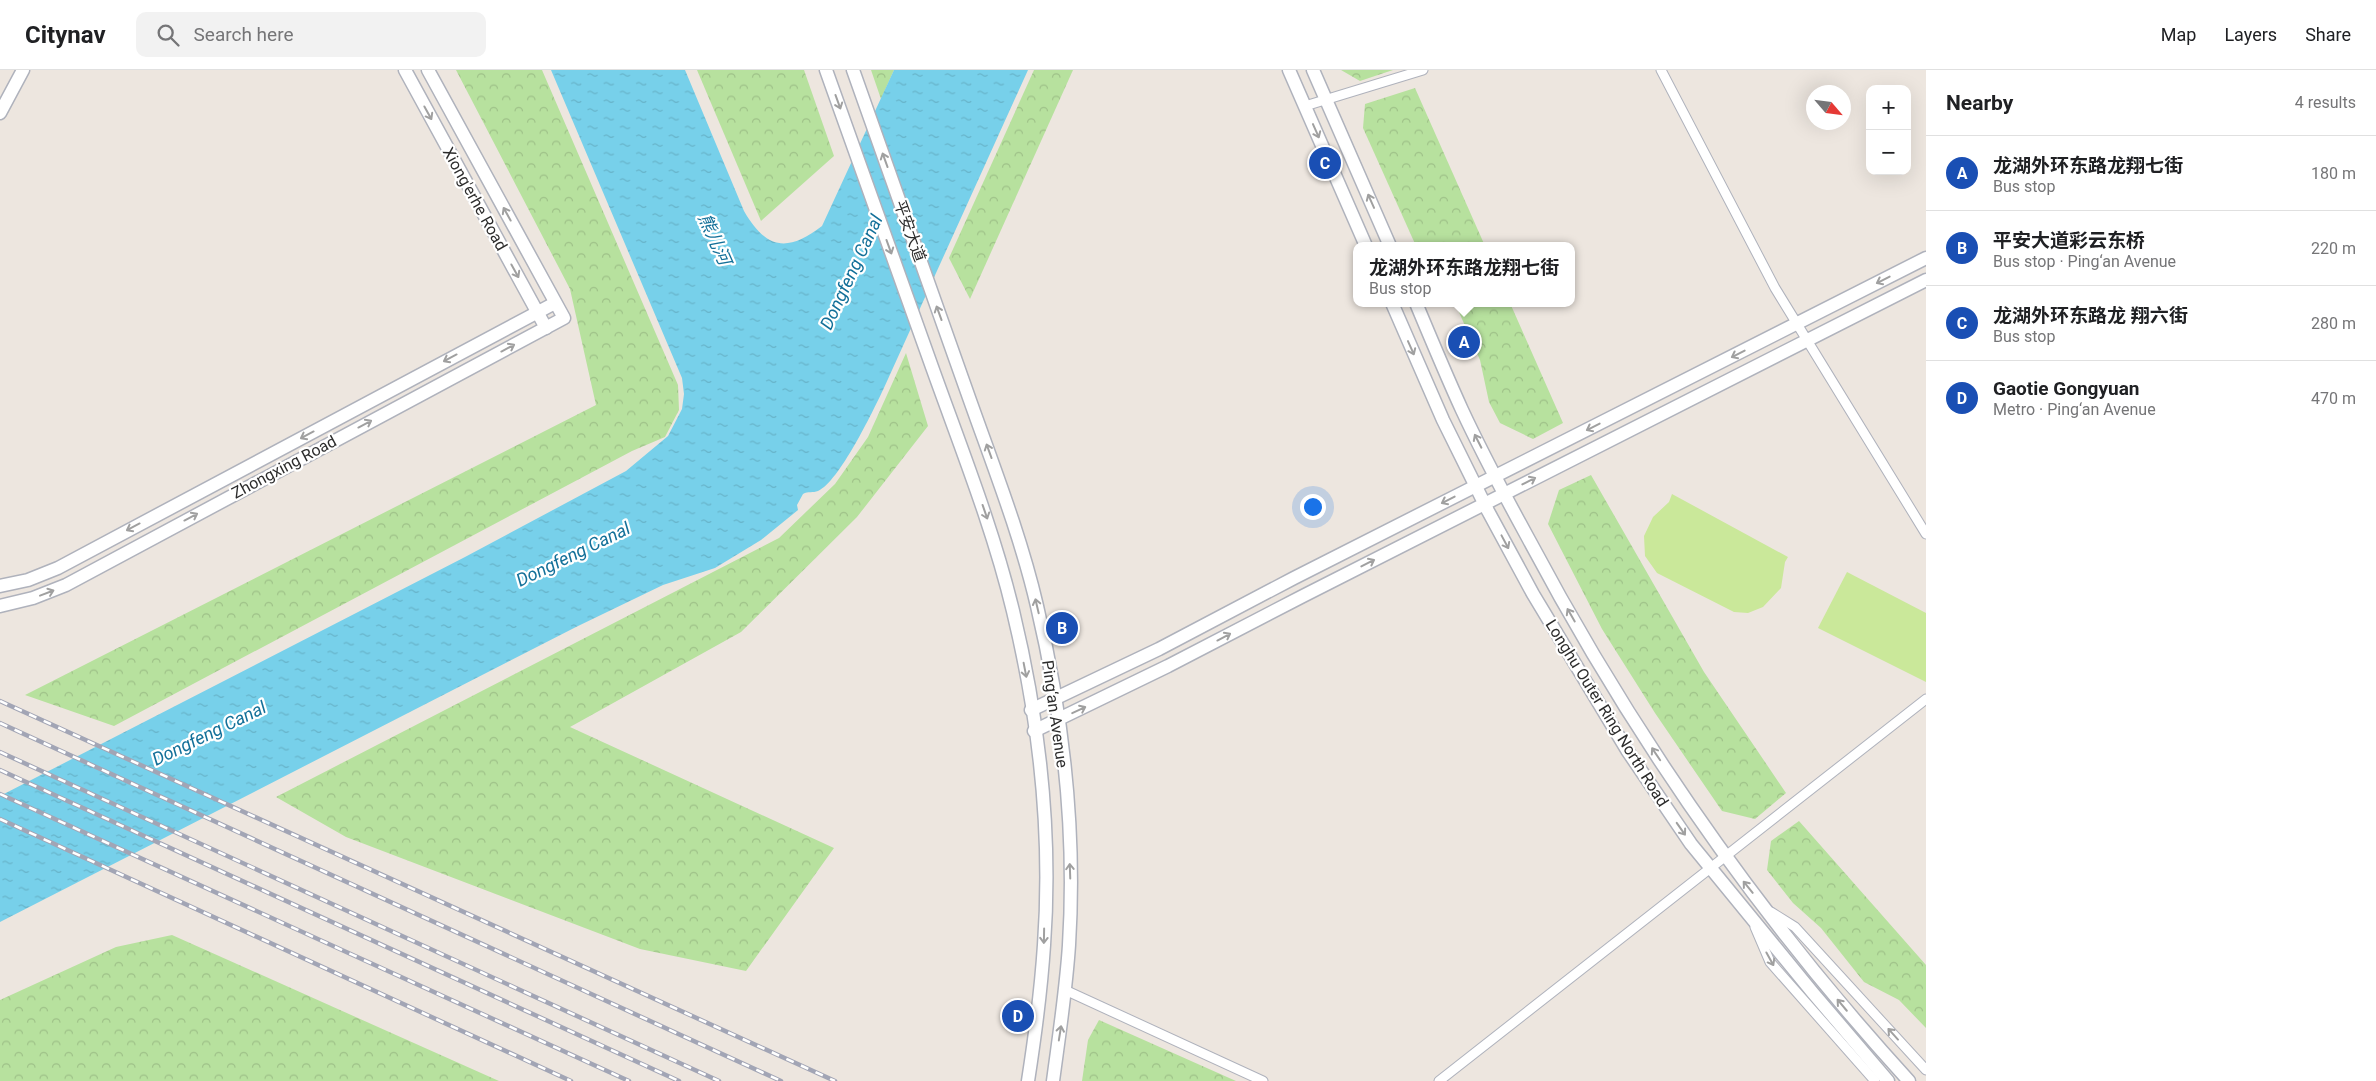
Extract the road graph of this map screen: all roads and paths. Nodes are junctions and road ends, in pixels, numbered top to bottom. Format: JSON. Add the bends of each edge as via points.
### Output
{"nodes":[{"id":1,"x":23,"y":70,"type":"edge"},
{"id":2,"x":405,"y":70,"type":"edge"},
{"id":3,"x":428,"y":70,"type":"edge"},
{"id":4,"x":826,"y":70,"type":"edge"},
{"id":5,"x":853,"y":70,"type":"edge"},
{"id":6,"x":1289,"y":70,"type":"edge"},
{"id":7,"x":1313,"y":70,"type":"edge"},
{"id":8,"x":1423,"y":70,"type":"edge"},
{"id":9,"x":1661,"y":70,"type":"edge"},
{"id":10,"x":1326,"y":100,"type":"junction"},
{"id":11,"x":1305,"y":106,"type":"junction"},
{"id":12,"x":0,"y":113,"type":"edge"},
{"id":13,"x":1364,"y":242,"type":"edge"},
{"id":14,"x":1388,"y":242,"type":"edge"},
{"id":15,"x":1926,"y":258,"type":"edge"},
{"id":16,"x":1926,"y":280,"type":"edge"},
{"id":17,"x":556,"y":303,"type":"junction"},
{"id":18,"x":1394,"y":307,"type":"edge"},
{"id":19,"x":1418,"y":307,"type":"edge"},
{"id":20,"x":538,"y":312,"type":"junction"},
{"id":21,"x":564,"y":318,"type":"joint"},
{"id":22,"x":1797,"y":324,"type":"junction"},
{"id":23,"x":546,"y":328,"type":"junction"},
{"id":24,"x":1807,"y":340,"type":"junction"},
{"id":25,"x":956,"y":359,"type":"joint"},
{"id":26,"x":932,"y":368,"type":"joint"},
{"id":27,"x":1495,"y":476,"type":"junction"},
{"id":28,"x":1476,"y":486,"type":"junction"},
{"id":29,"x":1504,"y":494,"type":"junction"},
{"id":30,"x":1484,"y":504,"type":"junction"},
{"id":31,"x":1926,"y":534,"type":"edge"},
{"id":32,"x":0,"y":586,"type":"edge"},
{"id":33,"x":0,"y":606,"type":"edge"},
{"id":34,"x":1926,"y":699,"type":"edge"},
{"id":35,"x":1055,"y":700,"type":"junction"},
{"id":36,"x":1031,"y":710,"type":"junction"},
{"id":37,"x":1057,"y":720,"type":"junction"},
{"id":38,"x":1034,"y":731,"type":"junction"},
{"id":39,"x":1726,"y":857,"type":"junction"},
{"id":40,"x":1712,"y":868,"type":"junction"},
{"id":41,"x":1765,"y":908,"type":"junction"},
{"id":42,"x":1750,"y":915,"type":"junction"},
{"id":43,"x":1065,"y":990,"type":"junction"},
{"id":44,"x":1926,"y":1070,"type":"edge"},
{"id":45,"x":1028,"y":1081,"type":"edge"},
{"id":46,"x":1053,"y":1081,"type":"edge"},
{"id":47,"x":1264,"y":1081,"type":"edge"},
{"id":48,"x":1439,"y":1081,"type":"edge"},
{"id":49,"x":1874,"y":1081,"type":"edge"},
{"id":50,"x":1888,"y":1081,"type":"edge"},
{"id":51,"x":1909,"y":1081,"type":"edge"}],
"edges":[{"from":1,"to":12,"type":"main road"},
{"from":2,"to":20,"type":"main road","name":"Xiong'erhe Road","one_way":true},
{"from":17,"to":3,"type":"main road","name":"Xiong'erhe Road","one_way":true},
{"from":4,"to":26,"type":"main road","name":"平安大道","one_way":true},
{"from":25,"to":5,"type":"main road","name":"平安大道","one_way":true},
{"from":6,"to":11,"type":"main road"},
{"from":7,"to":10,"type":"main road"},
{"from":8,"to":10,"type":"street"},
{"from":9,"to":22,"type":"street"},
{"from":10,"to":11,"type":"street"},
{"from":14,"to":10,"type":"main road","one_way":true},
{"from":11,"to":13,"type":"main road","one_way":true},
{"from":15,"to":22,"type":"main road","one_way":true},
{"from":16,"to":24,"type":"main road"},
{"from":17,"to":20,"type":"main road","name":"Zhongxing Road"},
{"from":17,"to":21,"type":"main road","name":"Xiong'erhe Road"},
{"from":18,"to":28,"type":"main road","name":"Longhu Outer Ring North Road","one_way":true},
{"from":27,"to":19,"type":"main road","name":"Longhu Outer Ring North Road","one_way":true},
{"from":20,"to":23,"type":"main road","name":"Xiong'erhe Road"},
{"from":20,"to":32,"type":"main road","name":"Zhongxing Road","one_way":true,"via":[[58,568],[28,580]]},
{"from":21,"to":23,"type":"main road","name":"Zhongxing Road"},
{"from":22,"to":24,"type":"street"},
{"from":22,"to":27,"type":"main road","one_way":true},
{"from":33,"to":23,"type":"main road","name":"Zhongxing Road","one_way":true,"via":[[66,585]]},
{"from":29,"to":24,"type":"main road","one_way":true},
{"from":24,"to":31,"type":"street"},
{"from":35,"to":25,"type":"main road","name":"Ping‘an Avenue","one_way":true,"via":[[1025,558]]},
{"from":26,"to":36,"type":"main road","name":"Ping‘an Avenue","one_way":true,"via":[[998,555],[1014,613]]},
{"from":27,"to":28,"type":"main road"},
{"from":27,"to":29,"type":"main road","name":"Longhu Outer Ring North Road"},
{"from":28,"to":30,"type":"main road","name":"Longhu Outer Ring North Road"},
{"from":28,"to":35,"type":"main road","one_way":true},
{"from":29,"to":30,"type":"main road"},
{"from":39,"to":29,"type":"main road","name":"Longhu Outer Ring North Road","one_way":true,"via":[[1645,738],[1595,657]]},
{"from":37,"to":30,"type":"main road","one_way":true},
{"from":30,"to":40,"type":"main road","name":"Longhu Outer Ring North Road","one_way":true,"via":[[1533,594],[1626,750]]},
{"from":34,"to":39,"type":"street"},
{"from":35,"to":36,"type":"main road"},
{"from":35,"to":37,"type":"main road","name":"Ping‘an Avenue"},
{"from":36,"to":38,"type":"main road","name":"Ping‘an Avenue"},
{"from":37,"to":38,"type":"main road"},
{"from":43,"to":37,"type":"main road","name":"Ping‘an Avenue","one_way":true,"via":[[1069,944],[1068,828]]},
{"from":38,"to":45,"type":"main road","name":"Ping‘an Avenue","one_way":true,"via":[[1044,829],[1044,943]]},
{"from":39,"to":40,"type":"street"},
{"from":41,"to":39,"type":"main road","name":"Longhu Outer Ring North Road","one_way":true},
{"from":40,"to":42,"type":"main road","name":"Longhu Outer Ring North Road"},
{"from":40,"to":48,"type":"street"},
{"from":44,"to":41,"type":"street","one_way":true,"via":[[1795,927]]},
{"from":51,"to":41,"type":"main road","name":"Longhu Outer Ring North Road","one_way":true},
{"from":42,"to":49,"type":"street","one_way":true,"via":[[1770,962]]},
{"from":42,"to":50,"type":"main road","name":"Longhu Outer Ring North Road"},
{"from":46,"to":43,"type":"main road","name":"Ping‘an Avenue","one_way":true},
{"from":43,"to":47,"type":"street"}]}
